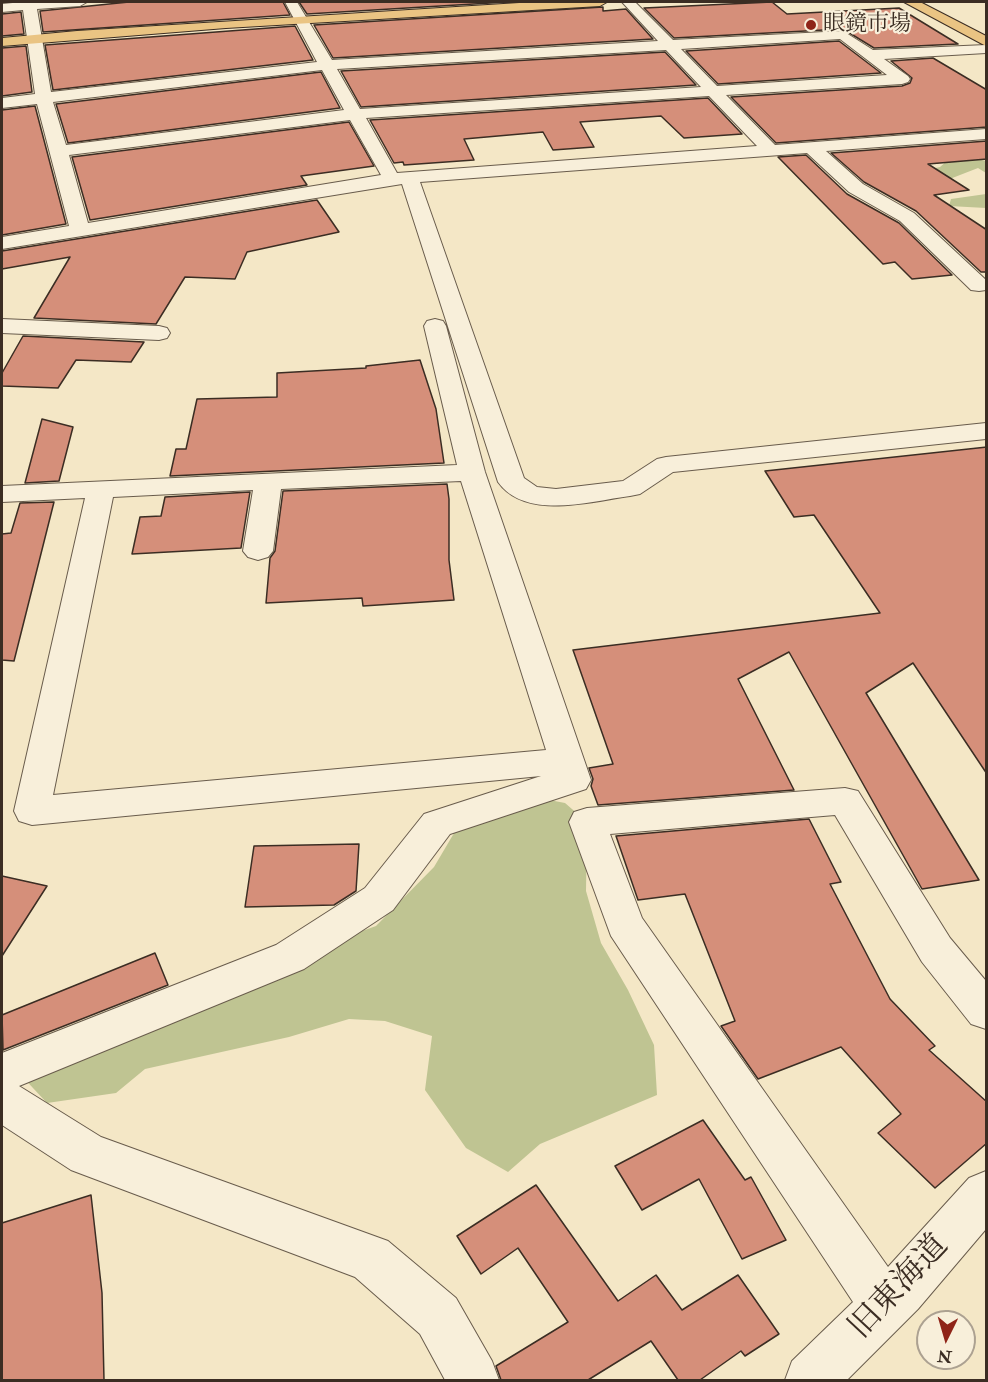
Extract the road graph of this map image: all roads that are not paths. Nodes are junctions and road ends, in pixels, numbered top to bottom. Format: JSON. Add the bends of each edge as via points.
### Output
{"nodes":[{"id":1,"x":80,"y":2,"type":"edge"},
{"id":2,"x":291,"y":2,"type":"edge"},
{"id":3,"x":600,"y":2,"type":"edge"},
{"id":4,"x":628,"y":2,"type":"edge"},
{"id":5,"x":911,"y":2,"type":"edge"},
{"id":6,"x":936,"y":2,"type":"edge"},
{"id":7,"x":29,"y":4,"type":"edge"},
{"id":8,"x":2,"y":8,"type":"edge"},
{"id":9,"x":302,"y":18,"type":"junction"},
{"id":10,"x":987,"y":28,"type":"edge"},
{"id":11,"x":33,"y":39,"type":"junction"},
{"id":12,"x":2,"y":42,"type":"edge"},
{"id":13,"x":987,"y":42,"type":"edge"},
{"id":14,"x":668,"y":45,"type":"junction"},
{"id":15,"x":987,"y":49,"type":"edge"},
{"id":16,"x":870,"y":56,"type":"junction"},
{"id":17,"x":327,"y":65,"type":"junction"},
{"id":18,"x":712,"y":91,"type":"junction"},
{"id":19,"x":44,"y":98,"type":"junction"},
{"id":20,"x":2,"y":103,"type":"edge"},
{"id":21,"x":355,"y":114,"type":"junction"},
{"id":22,"x":987,"y":134,"type":"edge"},
{"id":23,"x":811,"y":147,"type":"junction"},
{"id":24,"x":769,"y":149,"type":"junction"},
{"id":25,"x":58,"y":151,"type":"junction"},
{"id":26,"x":400,"y":178,"type":"junction"},
{"id":27,"x":80,"y":229,"type":"junction"},
{"id":28,"x":2,"y":243,"type":"edge"},
{"id":29,"x":979,"y":285,"type":"dead end"},
{"id":30,"x":2,"y":326,"type":"edge"},
{"id":31,"x":435,"y":326,"type":"dead end"},
{"id":32,"x":159,"y":333,"type":"dead end"},
{"id":33,"x":987,"y":431,"type":"edge"},
{"id":34,"x":472,"y":472,"type":"junction"},
{"id":35,"x":268,"y":483,"type":"junction"},
{"id":36,"x":101,"y":490,"type":"junction"},
{"id":37,"x":2,"y":494,"type":"edge"},
{"id":38,"x":258,"y":551,"type":"dead end"},
{"id":39,"x":570,"y":770,"type":"junction"},
{"id":40,"x":587,"y":822,"type":"junction"},
{"id":41,"x":987,"y":1011,"type":"edge"},
{"id":42,"x":2,"y":1073,"type":"edge"},
{"id":43,"x":2,"y":1100,"type":"edge"},
{"id":44,"x":987,"y":1194,"type":"edge"},
{"id":45,"x":885,"y":1305,"type":"junction"},
{"id":46,"x":473,"y":1380,"type":"edge"},
{"id":47,"x":811,"y":1380,"type":"edge"}],
"edges":[{"from":1,"to":7,"type":"street"},
{"from":2,"to":9,"type":"street"},
{"from":3,"to":9,"type":"main road"},
{"from":4,"to":14,"type":"street"},
{"from":5,"to":13,"type":"main road"},
{"from":6,"to":10,"type":"main road"},
{"from":7,"to":8,"type":"street"},
{"from":7,"to":11,"type":"street"},
{"from":9,"to":11,"type":"main road"},
{"from":9,"to":17,"type":"street"},
{"from":11,"to":12,"type":"main road"},
{"from":11,"to":19,"type":"street"},
{"from":14,"to":16,"type":"street","via":[[843,35]]},
{"from":14,"to":17,"type":"street"},
{"from":14,"to":18,"type":"street"},
{"from":15,"to":16,"type":"street"},
{"from":16,"to":18,"type":"street","via":[[902,79]]},
{"from":17,"to":19,"type":"street"},
{"from":17,"to":21,"type":"street"},
{"from":18,"to":21,"type":"street"},
{"from":18,"to":24,"type":"street"},
{"from":19,"to":20,"type":"street"},
{"from":19,"to":25,"type":"street"},
{"from":21,"to":25,"type":"street"},
{"from":21,"to":26,"type":"street"},
{"from":22,"to":23,"type":"street"},
{"from":23,"to":24,"type":"street"},
{"from":23,"to":29,"type":"street","via":[[856,188],[908,217]]},
{"from":24,"to":26,"type":"street"},
{"from":25,"to":27,"type":"street"},
{"from":26,"to":27,"type":"street"},
{"from":26,"to":33,"type":"street","via":[[512,482],[530,495],[556,497],[630,488],[666,465]]},
{"from":27,"to":28,"type":"street"},
{"from":30,"to":32,"type":"street"},
{"from":31,"to":34,"type":"street"},
{"from":34,"to":35,"type":"street"},
{"from":34,"to":39,"type":"street"},
{"from":35,"to":36,"type":"street"},
{"from":35,"to":38,"type":"street"},
{"from":36,"to":37,"type":"street"},
{"from":36,"to":39,"type":"street","via":[[32,811]]},
{"from":39,"to":40,"type":"street"},
{"from":39,"to":42,"type":"street","via":[[437,824],[379,899],[290,957]]},
{"from":40,"to":41,"type":"street","via":[[845,801],[936,950]]},
{"from":40,"to":45,"type":"street","via":[[625,925]]},
{"from":43,"to":46,"type":"street","via":[[87,1154],[371,1258],[438,1316]]},
{"from":44,"to":45,"type":"street","name":"旧東海道"},
{"from":45,"to":47,"type":"street","name":"旧東海道"}]}
